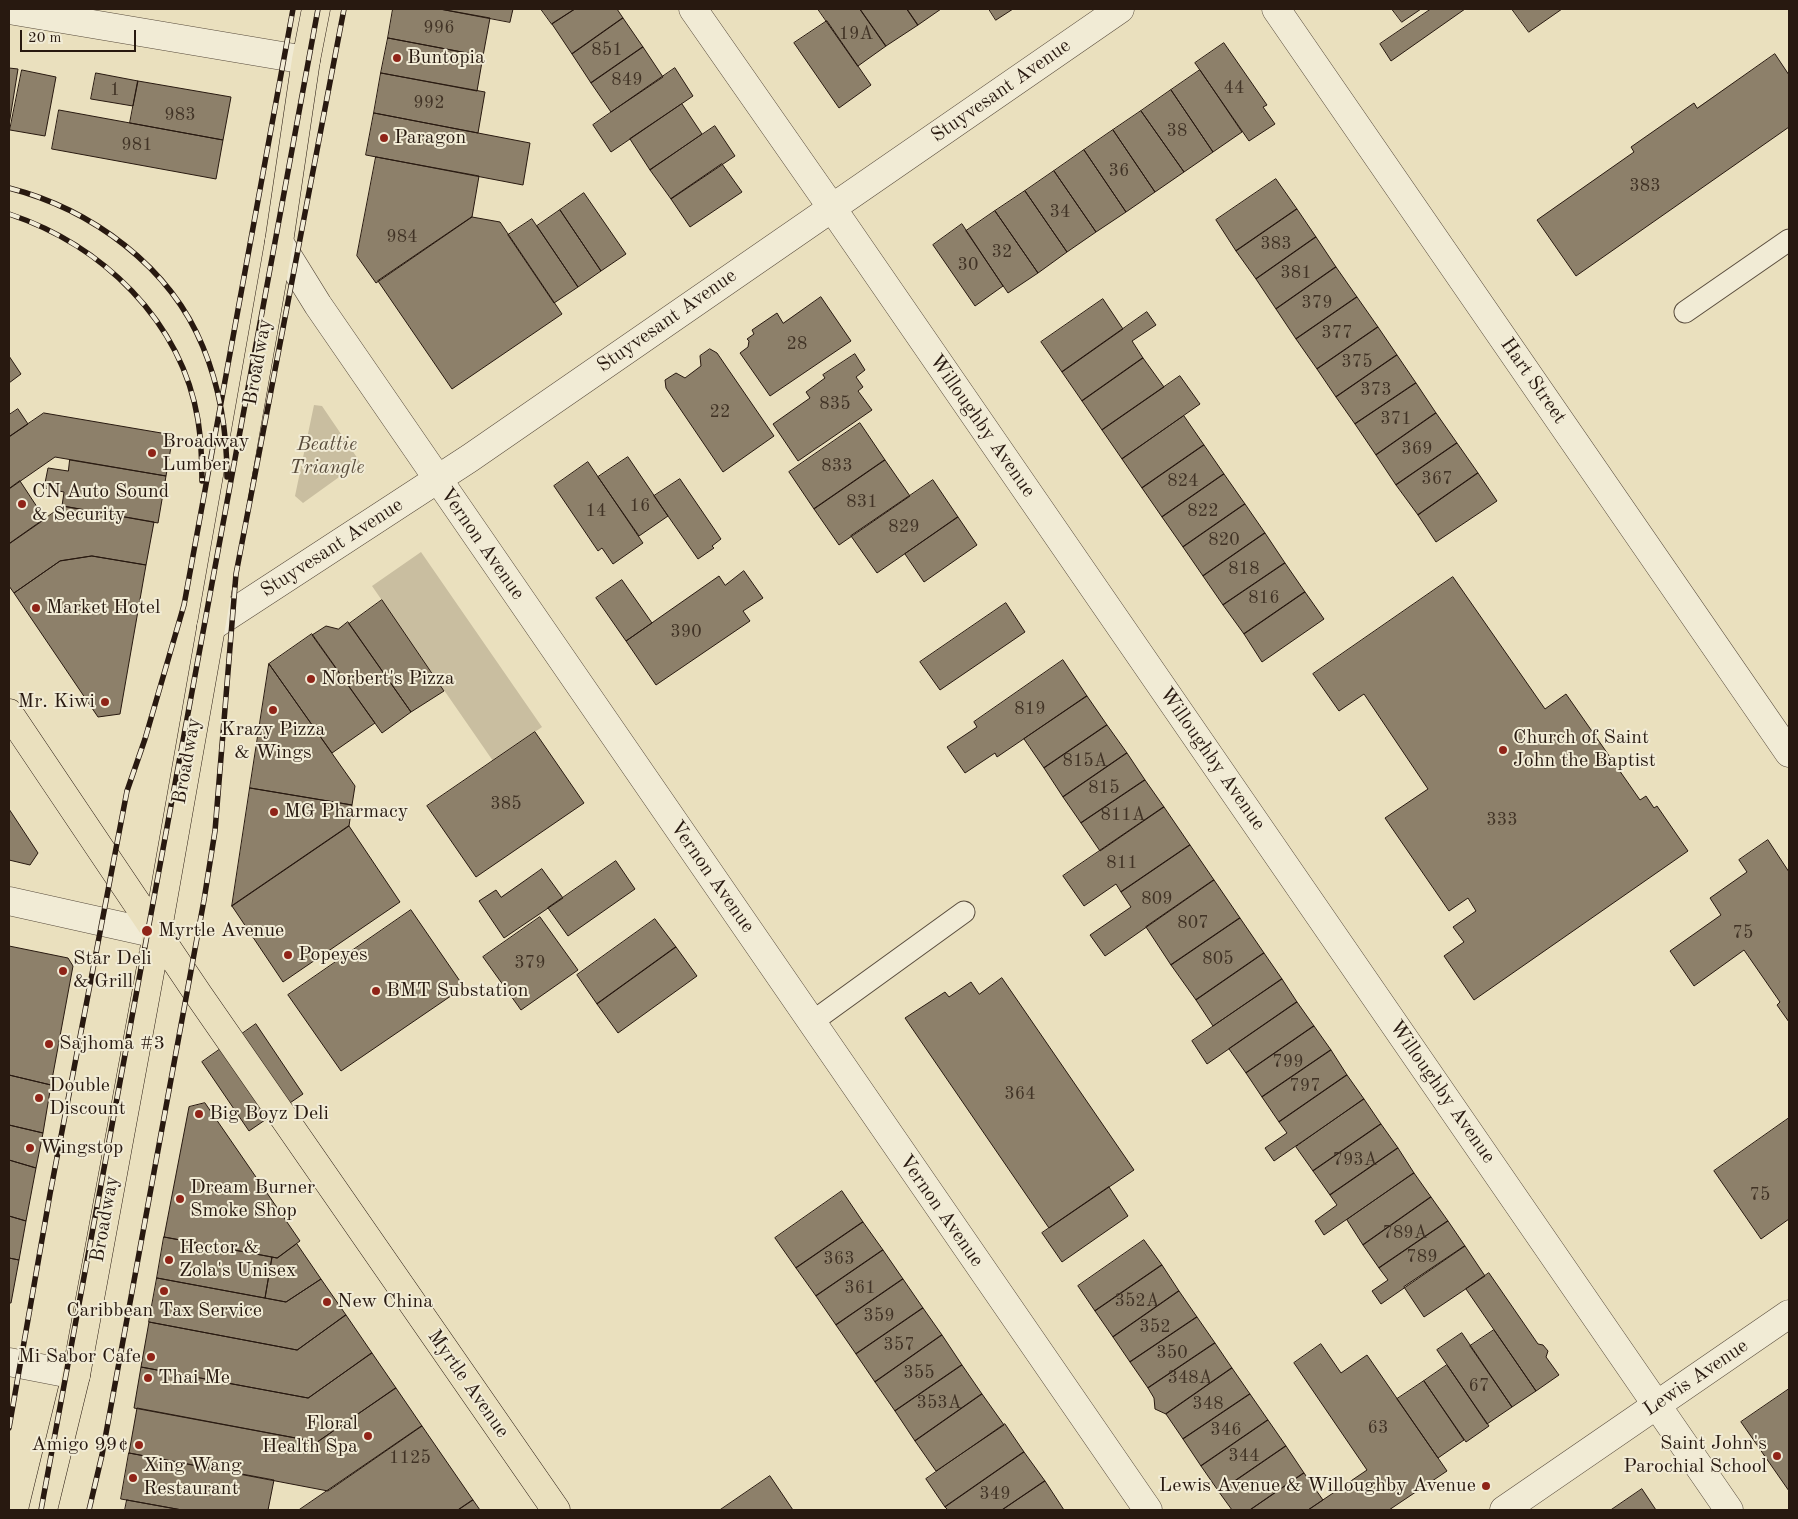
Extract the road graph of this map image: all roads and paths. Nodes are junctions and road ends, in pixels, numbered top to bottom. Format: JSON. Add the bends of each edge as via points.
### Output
{"nodes":[{"id":1,"x":316,"y":9,"type":"edge"},
{"id":2,"x":693,"y":9,"type":"edge"},
{"id":3,"x":1120,"y":9,"type":"edge"},
{"id":4,"x":1276,"y":9,"type":"edge"},
{"id":5,"x":9,"y":10,"type":"edge"},
{"id":6,"x":306,"y":60,"type":"junction"},
{"id":7,"x":832,"y":208,"type":"junction"},
{"id":8,"x":1789,"y":240,"type":"edge"},
{"id":9,"x":280,"y":242,"type":"junction"},
{"id":10,"x":1685,"y":312,"type":"dead end"},
{"id":11,"x":437,"y":480,"type":"junction"},
{"id":12,"x":211,"y":627,"type":"junction"},
{"id":13,"x":9,"y":713,"type":"edge"},
{"id":14,"x":1789,"y":753,"type":"edge"},
{"id":15,"x":9,"y":901,"type":"edge"},
{"id":16,"x":964,"y":912,"type":"dead end"},
{"id":17,"x":157,"y":934,"type":"junction"},
{"id":18,"x":812,"y":1022,"type":"junction"},
{"id":19,"x":1789,"y":1314,"type":"edge"},
{"id":20,"x":9,"y":1362,"type":"edge"},
{"id":21,"x":76,"y":1375,"type":"junction"},
{"id":22,"x":1657,"y":1405,"type":"junction"},
{"id":23,"x":43,"y":1510,"type":"edge"},
{"id":24,"x":556,"y":1510,"type":"edge"},
{"id":25,"x":1148,"y":1510,"type":"edge"},
{"id":26,"x":1504,"y":1510,"type":"edge"},
{"id":27,"x":1729,"y":1510,"type":"edge"}],
"edges":[{"from":1,"to":6,"type":"main road","name":"Broadway"},
{"from":2,"to":7,"type":"street","name":"Willoughby Avenue"},
{"from":3,"to":7,"type":"street","name":"Stuyvesant Avenue"},
{"from":4,"to":14,"type":"street","name":"Hart Street"},
{"from":5,"to":6,"type":"street"},
{"from":6,"to":9,"type":"main road","name":"Broadway"},
{"from":7,"to":11,"type":"street","name":"Stuyvesant Avenue"},
{"from":7,"to":22,"type":"street","name":"Willoughby Avenue"},
{"from":8,"to":10,"type":"lane"},
{"from":9,"to":11,"type":"street","name":"Vernon Avenue","via":[[318,305]]},
{"from":9,"to":12,"type":"main road","name":"Broadway"},
{"from":11,"to":12,"type":"street","name":"Stuyvesant Avenue"},
{"from":11,"to":18,"type":"street","name":"Vernon Avenue"},
{"from":12,"to":17,"type":"main road","name":"Broadway"},
{"from":13,"to":17,"type":"main road","name":"Myrtle Avenue"},
{"from":15,"to":17,"type":"street"},
{"from":16,"to":18,"type":"lane"},
{"from":17,"to":21,"type":"main road","name":"Broadway"},
{"from":17,"to":24,"type":"main road","name":"Myrtle Avenue"},
{"from":18,"to":25,"type":"street","name":"Vernon Avenue"},
{"from":19,"to":22,"type":"street","name":"Lewis Avenue"},
{"from":20,"to":21,"type":"street"},
{"from":21,"to":23,"type":"main road","name":"Broadway"},
{"from":22,"to":26,"type":"street","name":"Lewis Avenue"},
{"from":22,"to":27,"type":"street","name":"Willoughby Avenue"}]}
